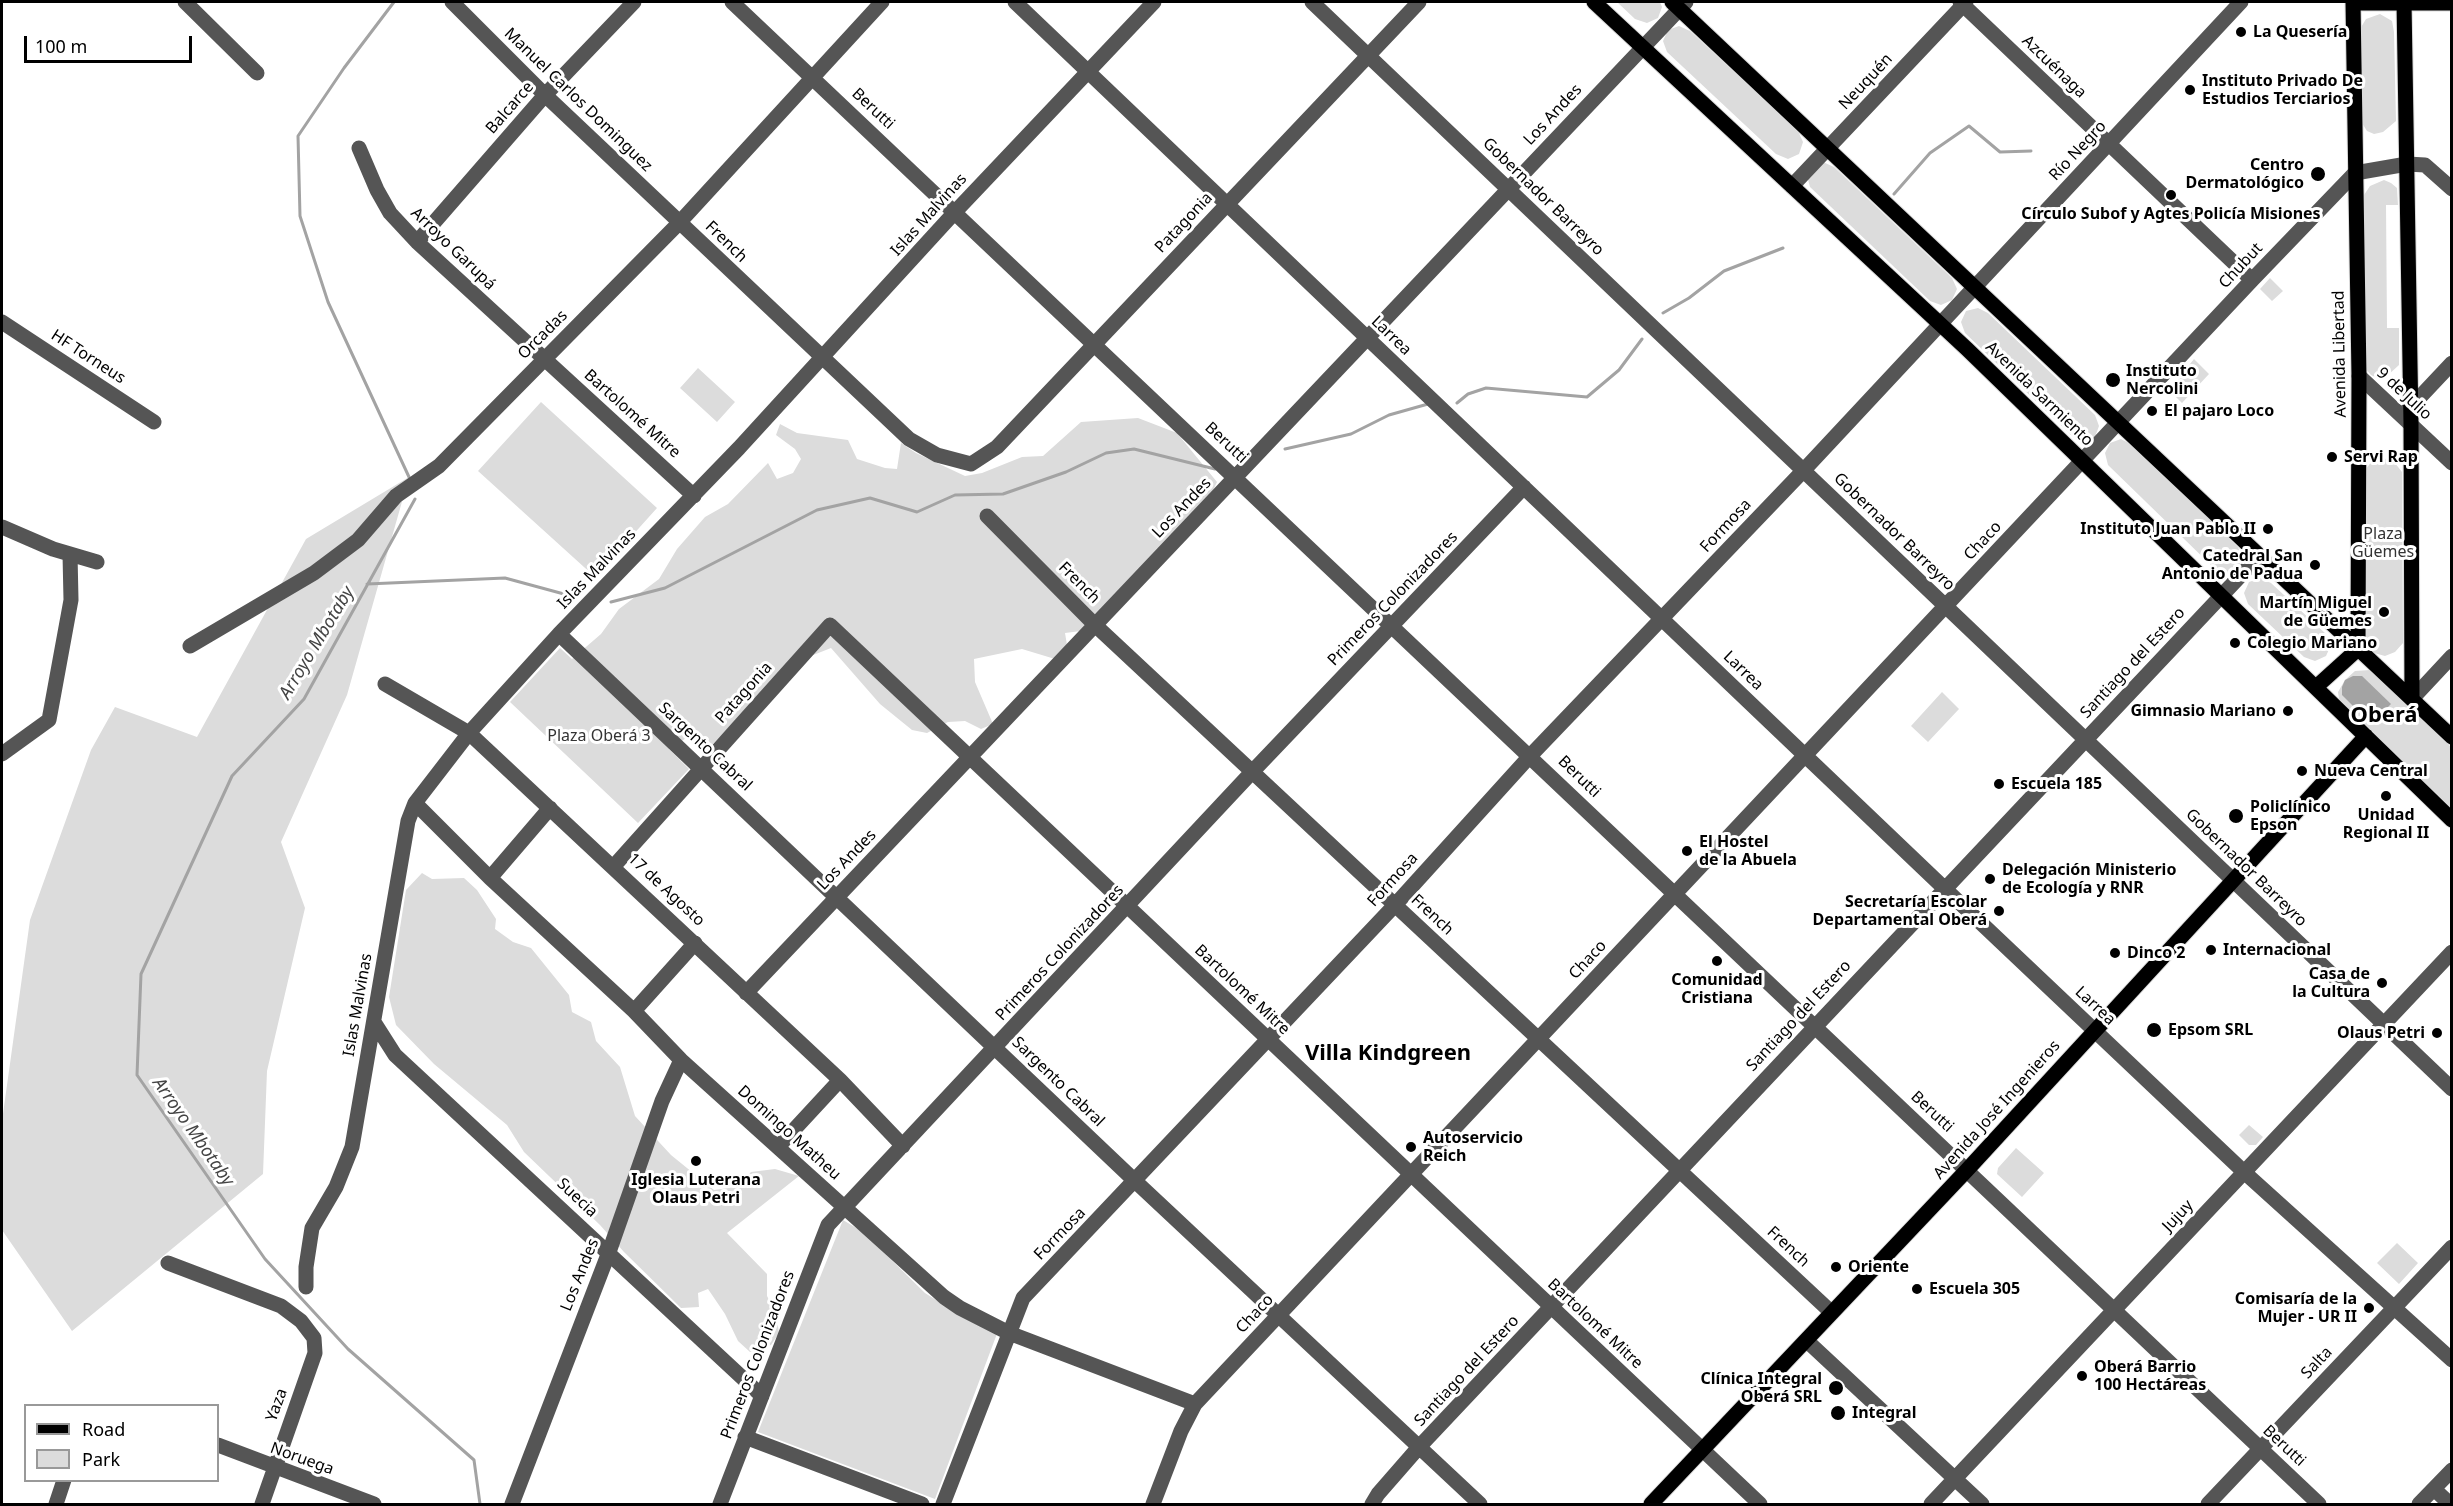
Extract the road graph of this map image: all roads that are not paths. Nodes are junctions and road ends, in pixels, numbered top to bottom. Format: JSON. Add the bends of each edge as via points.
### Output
{"nodes":[{"id":1,"x":185,"y":2,"type":"edge"},
{"id":2,"x":452,"y":2,"type":"edge"},
{"id":3,"x":634,"y":2,"type":"edge"},
{"id":4,"x":732,"y":2,"type":"edge"},
{"id":5,"x":882,"y":2,"type":"edge"},
{"id":6,"x":1015,"y":2,"type":"edge"},
{"id":7,"x":1154,"y":2,"type":"edge"},
{"id":8,"x":1312,"y":2,"type":"edge"},
{"id":9,"x":1419,"y":2,"type":"edge"},
{"id":10,"x":1594,"y":2,"type":"edge"},
{"id":11,"x":1961,"y":2,"type":"edge"},
{"id":12,"x":2241,"y":2,"type":"edge"},
{"id":13,"x":2353,"y":2,"type":"edge"},
{"id":14,"x":2404,"y":2,"type":"edge"},
{"id":15,"x":2451,"y":3,"type":"edge"},
{"id":16,"x":1679,"y":4,"type":"edge"},
{"id":17,"x":1642,"y":47,"type":"junction"},
{"id":18,"x":1368,"y":56,"type":"junction"},
{"id":19,"x":1088,"y":72,"type":"junction"},
{"id":20,"x":257,"y":73,"type":"dead end"},
{"id":21,"x":813,"y":77,"type":"junction"},
{"id":22,"x":545,"y":95,"type":"junction"},
{"id":23,"x":2109,"y":144,"type":"junction"},
{"id":24,"x":359,"y":148,"type":"dead end"},
{"id":25,"x":1828,"y":149,"type":"junction"},
{"id":26,"x":2407,"y":164,"type":"junction"},
{"id":27,"x":2355,"y":173,"type":"junction"},
{"id":28,"x":1792,"y":186,"type":"junction"},
{"id":29,"x":1508,"y":189,"type":"junction"},
{"id":30,"x":2451,"y":189,"type":"edge"},
{"id":31,"x":1227,"y":205,"type":"junction"},
{"id":32,"x":955,"y":212,"type":"junction"},
{"id":33,"x":679,"y":223,"type":"junction"},
{"id":34,"x":417,"y":242,"type":"junction"},
{"id":35,"x":2252,"y":280,"type":"junction"},
{"id":36,"x":1975,"y":288,"type":"junction"},
{"id":37,"x":2,"y":322,"type":"edge"},
{"id":38,"x":1941,"y":325,"type":"junction"},
{"id":39,"x":1367,"y":338,"type":"junction"},
{"id":40,"x":1095,"y":344,"type":"junction"},
{"id":41,"x":545,"y":359,"type":"junction"},
{"id":42,"x":823,"y":359,"type":"junction"},
{"id":43,"x":2451,"y":363,"type":"edge"},
{"id":44,"x":2359,"y":376,"type":"junction"},
{"id":45,"x":2407,"y":416,"type":"junction"},
{"id":46,"x":154,"y":422,"type":"dead end"},
{"id":47,"x":2118,"y":423,"type":"junction"},
{"id":48,"x":2082,"y":462,"type":"junction"},
{"id":49,"x":2451,"y":463,"type":"edge"},
{"id":50,"x":971,"y":464,"type":"joint"},
{"id":51,"x":1803,"y":471,"type":"junction"},
{"id":52,"x":1236,"y":478,"type":"junction"},
{"id":53,"x":1524,"y":488,"type":"junction"},
{"id":54,"x":694,"y":496,"type":"junction"},
{"id":55,"x":987,"y":516,"type":"dead end"},
{"id":56,"x":2,"y":527,"type":"edge"},
{"id":57,"x":70,"y":554,"type":"junction"},
{"id":58,"x":2258,"y":556,"type":"junction"},
{"id":59,"x":97,"y":562,"type":"dead end"},
{"id":60,"x":2222,"y":595,"type":"junction"},
{"id":61,"x":1946,"y":607,"type":"junction"},
{"id":62,"x":1663,"y":620,"type":"junction"},
{"id":63,"x":830,"y":625,"type":"joint"},
{"id":64,"x":1095,"y":625,"type":"junction"},
{"id":65,"x":1392,"y":626,"type":"junction"},
{"id":66,"x":560,"y":634,"type":"junction"},
{"id":67,"x":190,"y":646,"type":"dead end"},
{"id":68,"x":2358,"y":648,"type":"junction"},
{"id":69,"x":2451,"y":656,"type":"edge"},
{"id":70,"x":386,"y":684,"type":"dead end"},
{"id":71,"x":2316,"y":687,"type":"junction"},
{"id":72,"x":2412,"y":699,"type":"junction"},
{"id":73,"x":469,"y":733,"type":"junction"},
{"id":74,"x":2366,"y":736,"type":"junction"},
{"id":75,"x":2451,"y":737,"type":"edge"},
{"id":76,"x":2085,"y":740,"type":"junction"},
{"id":77,"x":2,"y":754,"type":"edge"},
{"id":78,"x":1530,"y":756,"type":"junction"},
{"id":79,"x":1805,"y":756,"type":"junction"},
{"id":80,"x":970,"y":757,"type":"junction"},
{"id":81,"x":701,"y":768,"type":"junction"},
{"id":82,"x":1252,"y":772,"type":"junction"},
{"id":83,"x":416,"y":803,"type":"junction"},
{"id":84,"x":550,"y":808,"type":"junction"},
{"id":85,"x":2451,"y":820,"type":"edge"},
{"id":86,"x":614,"y":866,"type":"junction"},
{"id":87,"x":490,"y":878,"type":"junction"},
{"id":88,"x":2233,"y":881,"type":"junction"},
{"id":89,"x":1944,"y":888,"type":"junction"},
{"id":90,"x":1675,"y":893,"type":"junction"},
{"id":91,"x":837,"y":897,"type":"junction"},
{"id":92,"x":1395,"y":905,"type":"junction"},
{"id":93,"x":1128,"y":906,"type":"junction"},
{"id":94,"x":695,"y":943,"type":"junction"},
{"id":95,"x":2451,"y":952,"type":"edge"},
{"id":96,"x":746,"y":993,"type":"junction"},
{"id":97,"x":634,"y":1011,"type":"junction"},
{"id":98,"x":374,"y":1022,"type":"junction"},
{"id":99,"x":2383,"y":1024,"type":"junction"},
{"id":100,"x":1814,"y":1025,"type":"junction"},
{"id":101,"x":2094,"y":1029,"type":"junction"},
{"id":102,"x":1539,"y":1039,"type":"junction"},
{"id":103,"x":1269,"y":1040,"type":"junction"},
{"id":104,"x":996,"y":1047,"type":"junction"},
{"id":105,"x":681,"y":1060,"type":"junction"},
{"id":106,"x":840,"y":1080,"type":"junction"},
{"id":107,"x":2451,"y":1089,"type":"edge"},
{"id":108,"x":903,"y":1146,"type":"junction"},
{"id":109,"x":778,"y":1147,"type":"junction"},
{"id":110,"x":1679,"y":1170,"type":"junction"},
{"id":111,"x":1967,"y":1170,"type":"junction"},
{"id":112,"x":2244,"y":1172,"type":"junction"},
{"id":113,"x":1411,"y":1176,"type":"junction"},
{"id":114,"x":1135,"y":1181,"type":"junction"},
{"id":115,"x":844,"y":1207,"type":"junction"},
{"id":116,"x":2451,"y":1247,"type":"edge"},
{"id":117,"x":609,"y":1252,"type":"junction"},
{"id":118,"x":168,"y":1263,"type":"dead end"},
{"id":119,"x":306,"y":1287,"type":"dead end"},
{"id":120,"x":1551,"y":1307,"type":"junction"},
{"id":121,"x":2394,"y":1308,"type":"junction"},
{"id":122,"x":2114,"y":1309,"type":"junction"},
{"id":123,"x":1831,"y":1312,"type":"junction"},
{"id":124,"x":1280,"y":1315,"type":"junction"},
{"id":125,"x":1009,"y":1333,"type":"junction"},
{"id":126,"x":1807,"y":1341,"type":"junction"},
{"id":127,"x":2451,"y":1360,"type":"edge"},
{"id":128,"x":762,"y":1396,"type":"junction"},
{"id":129,"x":1195,"y":1404,"type":"junction"},
{"id":130,"x":745,"y":1437,"type":"junction"},
{"id":131,"x":219,"y":1446,"type":"edge"},
{"id":132,"x":1419,"y":1447,"type":"junction"},
{"id":133,"x":2261,"y":1449,"type":"junction"},
{"id":134,"x":1702,"y":1450,"type":"junction"},
{"id":135,"x":273,"y":1468,"type":"junction"},
{"id":136,"x":2451,"y":1470,"type":"edge"},
{"id":137,"x":1955,"y":1479,"type":"junction"},
{"id":138,"x":63,"y":1482,"type":"edge"},
{"id":139,"x":2434,"y":1489,"type":"junction"},
{"id":140,"x":56,"y":1504,"type":"edge"},
{"id":141,"x":262,"y":1504,"type":"edge"},
{"id":142,"x":374,"y":1504,"type":"edge"},
{"id":143,"x":512,"y":1504,"type":"edge"},
{"id":144,"x":720,"y":1504,"type":"edge"},
{"id":145,"x":922,"y":1504,"type":"edge"},
{"id":146,"x":943,"y":1504,"type":"edge"},
{"id":147,"x":1154,"y":1504,"type":"edge"},
{"id":148,"x":1372,"y":1504,"type":"edge"},
{"id":149,"x":1480,"y":1504,"type":"edge"},
{"id":150,"x":1651,"y":1504,"type":"edge"},
{"id":151,"x":1760,"y":1504,"type":"edge"},
{"id":152,"x":1931,"y":1504,"type":"edge"},
{"id":153,"x":1982,"y":1504,"type":"edge"},
{"id":154,"x":2208,"y":1504,"type":"edge"},
{"id":155,"x":2319,"y":1504,"type":"edge"},
{"id":156,"x":2419,"y":1504,"type":"edge"},
{"id":157,"x":2450,"y":1504,"type":"edge"}],
"edges":[{"from":1,"to":20,"type":"street"},
{"from":2,"to":22,"type":"street","name":"Manuel Carlos Dominguez"},
{"from":3,"to":22,"type":"street","name":"Balcarce"},
{"from":4,"to":21,"type":"street","name":"Berutti"},
{"from":5,"to":21,"type":"street","name":"Orcadas"},
{"from":6,"to":19,"type":"street","name":"Larrea"},
{"from":7,"to":19,"type":"street","name":"Islas Malvinas"},
{"from":8,"to":18,"type":"street","name":"Gobernador Barreyro"},
{"from":9,"to":18,"type":"street","name":"Patagonia"},
{"from":10,"to":17,"type":"main road","name":"Avenida Sarmiento"},
{"from":11,"to":23,"type":"street","name":"Azcuénaga"},
{"from":11,"to":25,"type":"street","name":"Neuquén"},
{"from":12,"to":23,"type":"street","name":"Río Negro"},
{"from":13,"to":14,"type":"main road"},
{"from":13,"to":27,"type":"main road","name":"Avenida Libertad"},
{"from":14,"to":15,"type":"main road"},
{"from":14,"to":26,"type":"main road"},
{"from":16,"to":17,"type":"street","name":"Los Andes"},
{"from":16,"to":25,"type":"main road","name":"Avenida Sarmiento"},
{"from":17,"to":28,"type":"main road","name":"Avenida Sarmiento"},
{"from":17,"to":29,"type":"street","name":"Los Andes"},
{"from":18,"to":29,"type":"street","name":"Gobernador Barreyro"},
{"from":18,"to":31,"type":"street","name":"Patagonia"},
{"from":19,"to":31,"type":"street","name":"Larrea"},
{"from":19,"to":32,"type":"street","name":"Islas Malvinas"},
{"from":21,"to":32,"type":"street","name":"Berutti"},
{"from":21,"to":33,"type":"street","name":"Orcadas"},
{"from":22,"to":33,"type":"street","name":"Manuel Carlos Dominguez"},
{"from":22,"to":34,"type":"street","name":"Balcarce"},
{"from":23,"to":35,"type":"street","name":"Azcuénaga"},
{"from":23,"to":36,"type":"street","name":"Río Negro"},
{"from":24,"to":34,"type":"street","name":"Arroyo Garupá","via":[[390,213]]},
{"from":25,"to":28,"type":"street","name":"Neuquén"},
{"from":25,"to":36,"type":"main road","name":"Avenida Sarmiento"},
{"from":26,"to":27,"type":"street"},
{"from":26,"to":30,"type":"street","via":[[2426,165]]},
{"from":26,"to":45,"type":"main road"},
{"from":27,"to":35,"type":"street","name":"Chubut"},
{"from":27,"to":44,"type":"main road","name":"Avenida Libertad"},
{"from":28,"to":38,"type":"main road","name":"Avenida Sarmiento"},
{"from":29,"to":39,"type":"street","name":"Los Andes"},
{"from":29,"to":51,"type":"street","name":"Gobernador Barreyro"},
{"from":31,"to":39,"type":"street","name":"Larrea"},
{"from":31,"to":40,"type":"street","name":"Patagonia"},
{"from":32,"to":40,"type":"street","name":"Berutti"},
{"from":32,"to":42,"type":"street","name":"Islas Malvinas"},
{"from":33,"to":41,"type":"street","name":"Orcadas"},
{"from":33,"to":42,"type":"street","name":"French"},
{"from":34,"to":41,"type":"street","name":"Arroyo Garupá"},
{"from":35,"to":47,"type":"street","name":"Chubut"},
{"from":36,"to":38,"type":"street","name":"Río Negro"},
{"from":36,"to":47,"type":"main road","name":"Avenida Sarmiento"},
{"from":37,"to":46,"type":"street","name":"HF Torneus"},
{"from":38,"to":48,"type":"main road","name":"Avenida Sarmiento"},
{"from":38,"to":51,"type":"street","name":"Formosa"},
{"from":39,"to":52,"type":"street","name":"Los Andes"},
{"from":39,"to":53,"type":"street","name":"Larrea"},
{"from":40,"to":50,"type":"street","name":"Patagonia","via":[[998,447]]},
{"from":40,"to":52,"type":"street","name":"Berutti"},
{"from":41,"to":54,"type":"street","name":"Bartolomé Mitre"},
{"from":41,"to":67,"type":"street","name":"Orcadas","via":[[439,466],[396,496],[358,540],[314,573]]},
{"from":42,"to":50,"type":"street","name":"French","via":[[909,439],[937,455]]},
{"from":42,"to":54,"type":"street","name":"Islas Malvinas"},
{"from":43,"to":45,"type":"street"},
{"from":44,"to":45,"type":"street","name":"9 de Julio"},
{"from":44,"to":68,"type":"main road","name":"Avenida Libertad"},
{"from":45,"to":49,"type":"street","name":"9 de Julio"},
{"from":45,"to":72,"type":"main road"},
{"from":47,"to":48,"type":"street","name":"Chubut"},
{"from":47,"to":58,"type":"main road","name":"Avenida Sarmiento"},
{"from":48,"to":60,"type":"main road","name":"Avenida Sarmiento"},
{"from":48,"to":61,"type":"street","name":"Chaco"},
{"from":51,"to":61,"type":"street","name":"Gobernador Barreyro"},
{"from":51,"to":62,"type":"street","name":"Formosa"},
{"from":52,"to":64,"type":"street","name":"Los Andes"},
{"from":52,"to":65,"type":"street","name":"Berutti"},
{"from":53,"to":62,"type":"street","name":"Larrea"},
{"from":53,"to":65,"type":"street","name":"Primeros Colonizadores"},
{"from":54,"to":66,"type":"street","name":"Islas Malvinas"},
{"from":55,"to":64,"type":"street","name":"French"},
{"from":56,"to":57,"type":"street"},
{"from":57,"to":59,"type":"street"},
{"from":57,"to":77,"type":"street","via":[[71,600],[49,720]]},
{"from":58,"to":60,"type":"street","name":"Santiago del Estero"},
{"from":58,"to":68,"type":"main road","name":"Avenida Sarmiento"},
{"from":60,"to":71,"type":"main road","name":"Avenida Sarmiento"},
{"from":60,"to":76,"type":"street","name":"Santiago del Estero"},
{"from":61,"to":76,"type":"street","name":"Gobernador Barreyro"},
{"from":61,"to":79,"type":"street","name":"Chaco"},
{"from":62,"to":78,"type":"street","name":"Formosa"},
{"from":62,"to":79,"type":"street","name":"Larrea"},
{"from":63,"to":80,"type":"street","name":"Bartolomé Mitre"},
{"from":63,"to":81,"type":"street","name":"Patagonia"},
{"from":64,"to":80,"type":"street","name":"Los Andes"},
{"from":64,"to":82,"type":"street","name":"French"},
{"from":65,"to":78,"type":"street","name":"Berutti"},
{"from":65,"to":82,"type":"street","name":"Primeros Colonizadores"},
{"from":66,"to":73,"type":"street","name":"Islas Malvinas"},
{"from":66,"to":81,"type":"street","name":"Sargento Cabral"},
{"from":68,"to":71,"type":"main road"},
{"from":68,"to":72,"type":"main road","name":"Avenida Sarmiento"},
{"from":69,"to":72,"type":"street"},
{"from":70,"to":73,"type":"street","name":"17 de Agosto"},
{"from":71,"to":74,"type":"main road","name":"Avenida Sarmiento"},
{"from":72,"to":75,"type":"main road","name":"Avenida Sarmiento"},
{"from":73,"to":83,"type":"street","name":"Islas Malvinas"},
{"from":73,"to":84,"type":"street","name":"17 de Agosto"},
{"from":74,"to":85,"type":"main road","name":"Avenida Sarmiento"},
{"from":74,"to":88,"type":"main road","name":"Avenida José Ingenieros"},
{"from":76,"to":88,"type":"street","name":"Gobernador Barreyro"},
{"from":76,"to":89,"type":"street","name":"Santiago del Estero"},
{"from":78,"to":90,"type":"street","name":"Berutti"},
{"from":78,"to":92,"type":"street","name":"Formosa"},
{"from":79,"to":89,"type":"street","name":"Larrea"},
{"from":79,"to":90,"type":"street","name":"Chaco"},
{"from":80,"to":91,"type":"street","name":"Los Andes"},
{"from":80,"to":93,"type":"street","name":"Bartolomé Mitre"},
{"from":81,"to":86,"type":"street","name":"Patagonia"},
{"from":81,"to":91,"type":"street","name":"Sargento Cabral"},
{"from":82,"to":92,"type":"street","name":"French"},
{"from":82,"to":93,"type":"street","name":"Primeros Colonizadores"},
{"from":83,"to":87,"type":"street","name":"Domingo Matheu"},
{"from":83,"to":98,"type":"street","name":"Islas Malvinas","via":[[408,821]]},
{"from":84,"to":86,"type":"street","name":"17 de Agosto"},
{"from":84,"to":87,"type":"street"},
{"from":86,"to":94,"type":"street","name":"17 de Agosto"},
{"from":87,"to":97,"type":"street","name":"Domingo Matheu"},
{"from":88,"to":99,"type":"street","name":"Gobernador Barreyro"},
{"from":88,"to":101,"type":"main road","name":"Avenida José Ingenieros"},
{"from":89,"to":100,"type":"street","name":"Santiago del Estero"},
{"from":89,"to":101,"type":"street","name":"Larrea"},
{"from":90,"to":100,"type":"street","name":"Berutti"},
{"from":90,"to":102,"type":"street","name":"Chaco"},
{"from":91,"to":96,"type":"street","name":"Los Andes"},
{"from":91,"to":104,"type":"street","name":"Sargento Cabral"},
{"from":92,"to":102,"type":"street","name":"French"},
{"from":92,"to":103,"type":"street","name":"Formosa"},
{"from":93,"to":103,"type":"street","name":"Bartolomé Mitre"},
{"from":93,"to":104,"type":"street","name":"Primeros Colonizadores"},
{"from":94,"to":96,"type":"street","name":"17 de Agosto"},
{"from":94,"to":97,"type":"street"},
{"from":95,"to":99,"type":"street","name":"Jujuy"},
{"from":96,"to":106,"type":"street","name":"17 de Agosto"},
{"from":97,"to":105,"type":"street","name":"Domingo Matheu"},
{"from":98,"to":117,"type":"street","name":"Suecia","via":[[395,1055]]},
{"from":98,"to":119,"type":"street","name":"Islas Malvinas","via":[[352,1147],[336,1187],[312,1228]]},
{"from":99,"to":107,"type":"street","name":"Gobernador Barreyro"},
{"from":99,"to":112,"type":"street","name":"Jujuy"},
{"from":100,"to":110,"type":"street","name":"Santiago del Estero"},
{"from":100,"to":111,"type":"street","name":"Berutti"},
{"from":101,"to":111,"type":"main road","name":"Avenida José Ingenieros"},
{"from":101,"to":112,"type":"street","name":"Larrea"},
{"from":102,"to":110,"type":"street","name":"French"},
{"from":102,"to":113,"type":"street","name":"Chaco"},
{"from":103,"to":113,"type":"street","name":"Bartolomé Mitre"},
{"from":103,"to":114,"type":"street","name":"Formosa"},
{"from":104,"to":108,"type":"street","name":"Primeros Colonizadores"},
{"from":104,"to":114,"type":"street","name":"Sargento Cabral"},
{"from":105,"to":109,"type":"street","name":"Domingo Matheu"},
{"from":105,"to":117,"type":"street","name":"Los Andes","via":[[662,1101]]},
{"from":106,"to":108,"type":"street","name":"17 de Agosto"},
{"from":106,"to":109,"type":"street"},
{"from":108,"to":115,"type":"street","name":"Primeros Colonizadores"},
{"from":109,"to":115,"type":"street","name":"Domingo Matheu"},
{"from":110,"to":120,"type":"street","name":"Santiago del Estero"},
{"from":110,"to":123,"type":"street","name":"French"},
{"from":111,"to":122,"type":"street","name":"Berutti"},
{"from":111,"to":123,"type":"main road","name":"Avenida José Ingenieros"},
{"from":112,"to":121,"type":"street","name":"Larrea"},
{"from":112,"to":122,"type":"street","name":"Jujuy"},
{"from":113,"to":120,"type":"street","name":"Bartolomé Mitre"},
{"from":113,"to":124,"type":"street","name":"Chaco"},
{"from":114,"to":124,"type":"street","name":"Sargento Cabral"},
{"from":114,"to":125,"type":"street","name":"Formosa","via":[[1023,1298]]},
{"from":115,"to":125,"type":"street","name":"Domingo Matheu","via":[[945,1297]]},
{"from":115,"to":128,"type":"street","name":"Primeros Colonizadores","via":[[828,1225]]},
{"from":116,"to":121,"type":"street","name":"Salta"},
{"from":117,"to":128,"type":"street","name":"Suecia"},
{"from":117,"to":143,"type":"street","name":"Los Andes"},
{"from":118,"to":135,"type":"street","name":"Yaza","via":[[281,1306],[301,1321],[314,1338],[315,1353]]},
{"from":120,"to":132,"type":"street","name":"Santiago del Estero"},
{"from":120,"to":134,"type":"street","name":"Bartolomé Mitre"},
{"from":121,"to":127,"type":"street","name":"Larrea"},
{"from":121,"to":133,"type":"street","name":"Salta"},
{"from":122,"to":133,"type":"street","name":"Berutti"},
{"from":122,"to":137,"type":"street","name":"Jujuy"},
{"from":123,"to":126,"type":"main road","name":"Avenida José Ingenieros"},
{"from":124,"to":129,"type":"street","name":"Chaco"},
{"from":124,"to":132,"type":"street","name":"Sargento Cabral"},
{"from":125,"to":129,"type":"street","name":"Domingo Matheu"},
{"from":125,"to":146,"type":"street","name":"Formosa"},
{"from":126,"to":134,"type":"main road","name":"Avenida José Ingenieros"},
{"from":126,"to":137,"type":"street"},
{"from":128,"to":130,"type":"street","name":"Primeros Colonizadores"},
{"from":129,"to":147,"type":"street","name":"Chaco"},
{"from":130,"to":144,"type":"street","name":"Primeros Colonizadores"},
{"from":130,"to":145,"type":"street"},
{"from":131,"to":135,"type":"street","name":"Noruega"},
{"from":132,"to":148,"type":"street","name":"Santiago del Estero"},
{"from":132,"to":149,"type":"street","name":"Sargento Cabral"},
{"from":133,"to":154,"type":"street","name":"Salta"},
{"from":133,"to":155,"type":"street","name":"Berutti"},
{"from":134,"to":150,"type":"main road","name":"Avenida José Ingenieros"},
{"from":134,"to":151,"type":"street","name":"Bartolomé Mitre"},
{"from":135,"to":141,"type":"street","name":"Yaza"},
{"from":135,"to":142,"type":"street","name":"Noruega"},
{"from":136,"to":139,"type":"street"},
{"from":137,"to":152,"type":"street","name":"Jujuy"},
{"from":137,"to":153,"type":"street"},
{"from":138,"to":140,"type":"street"},
{"from":139,"to":156,"type":"street"},
{"from":139,"to":157,"type":"street"}]}
